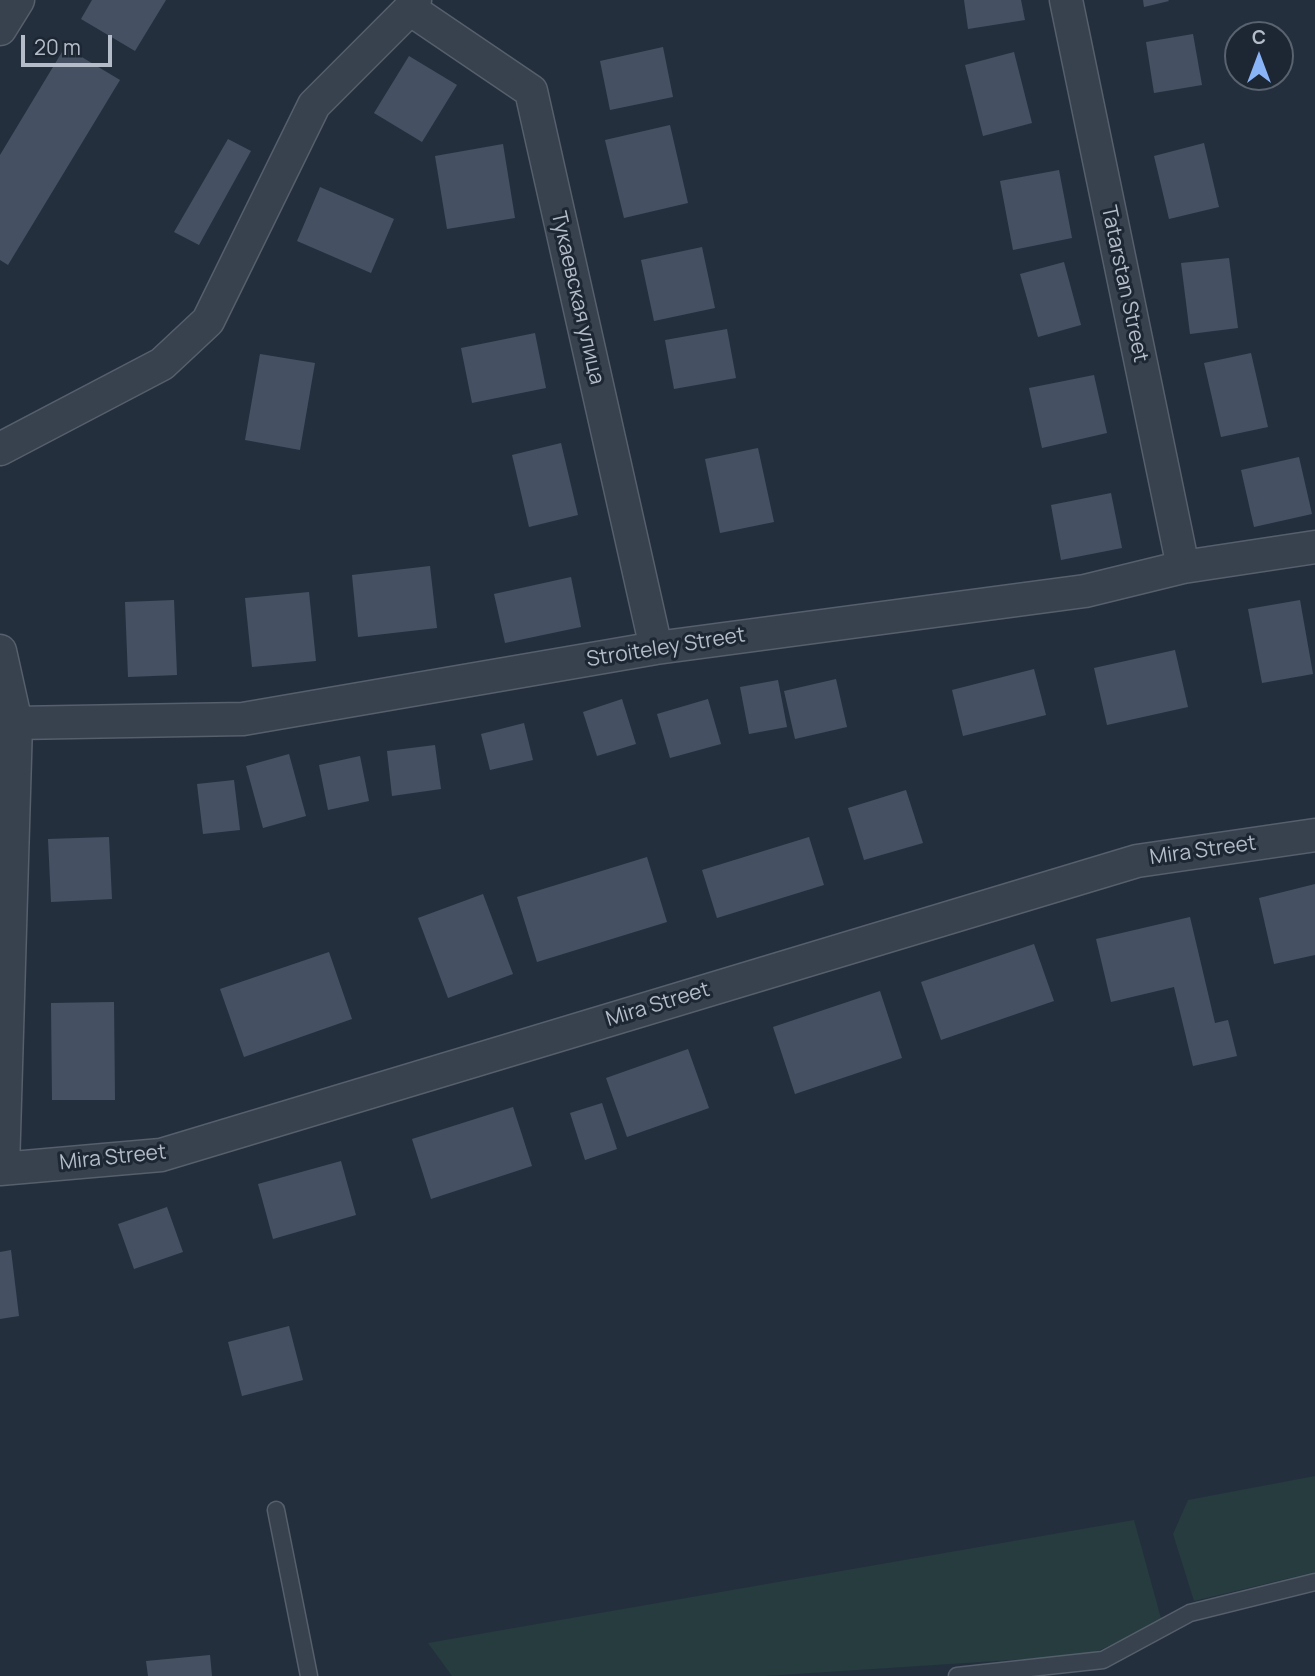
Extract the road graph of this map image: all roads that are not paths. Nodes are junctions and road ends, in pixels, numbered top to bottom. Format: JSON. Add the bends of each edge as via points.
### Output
{"nodes":[{"id":1,"x":18,"y":0,"type":"edge"},
{"id":2,"x":1066,"y":0,"type":"edge"},
{"id":3,"x":412,"y":4,"type":"edge"},
{"id":4,"x":0,"y":29,"type":"edge"},
{"id":5,"x":0,"y":449,"type":"edge"},
{"id":6,"x":1315,"y":547,"type":"edge"},
{"id":7,"x":1183,"y":567,"type":"junction"},
{"id":8,"x":656,"y":648,"type":"junction"},
{"id":9,"x":0,"y":650,"type":"edge"},
{"id":10,"x":16,"y":723,"type":"junction"},
{"id":11,"x":1315,"y":835,"type":"edge"},
{"id":12,"x":2,"y":1169,"type":"edge"},
{"id":13,"x":276,"y":1510,"type":"dead end"},
{"id":14,"x":1315,"y":1582,"type":"edge"},
{"id":15,"x":309,"y":1676,"type":"edge"},
{"id":16,"x":957,"y":1676,"type":"edge"}],
"edges":[{"from":1,"to":4,"type":"street"},
{"from":2,"to":7,"type":"street","name":"Tatarstan Street"},
{"from":3,"to":5,"type":"street","via":[[314,104],[208,321],[162,364]]},
{"from":3,"to":8,"type":"street","name":"Тукаевская улица","via":[[530,91]]},
{"from":6,"to":7,"type":"street","name":"Stroiteley Street"},
{"from":7,"to":8,"type":"street","name":"Stroiteley Street","via":[[1085,591]]},
{"from":8,"to":10,"type":"street","name":"Stroiteley Street","via":[[243,719]]},
{"from":9,"to":10,"type":"street"},
{"from":10,"to":12,"type":"street"},
{"from":11,"to":12,"type":"street","name":"Mira Street","via":[[1137,861],[161,1155]]},
{"from":13,"to":15,"type":"lane"},
{"from":14,"to":16,"type":"lane","via":[[1190,1613],[1103,1660]]}]}
